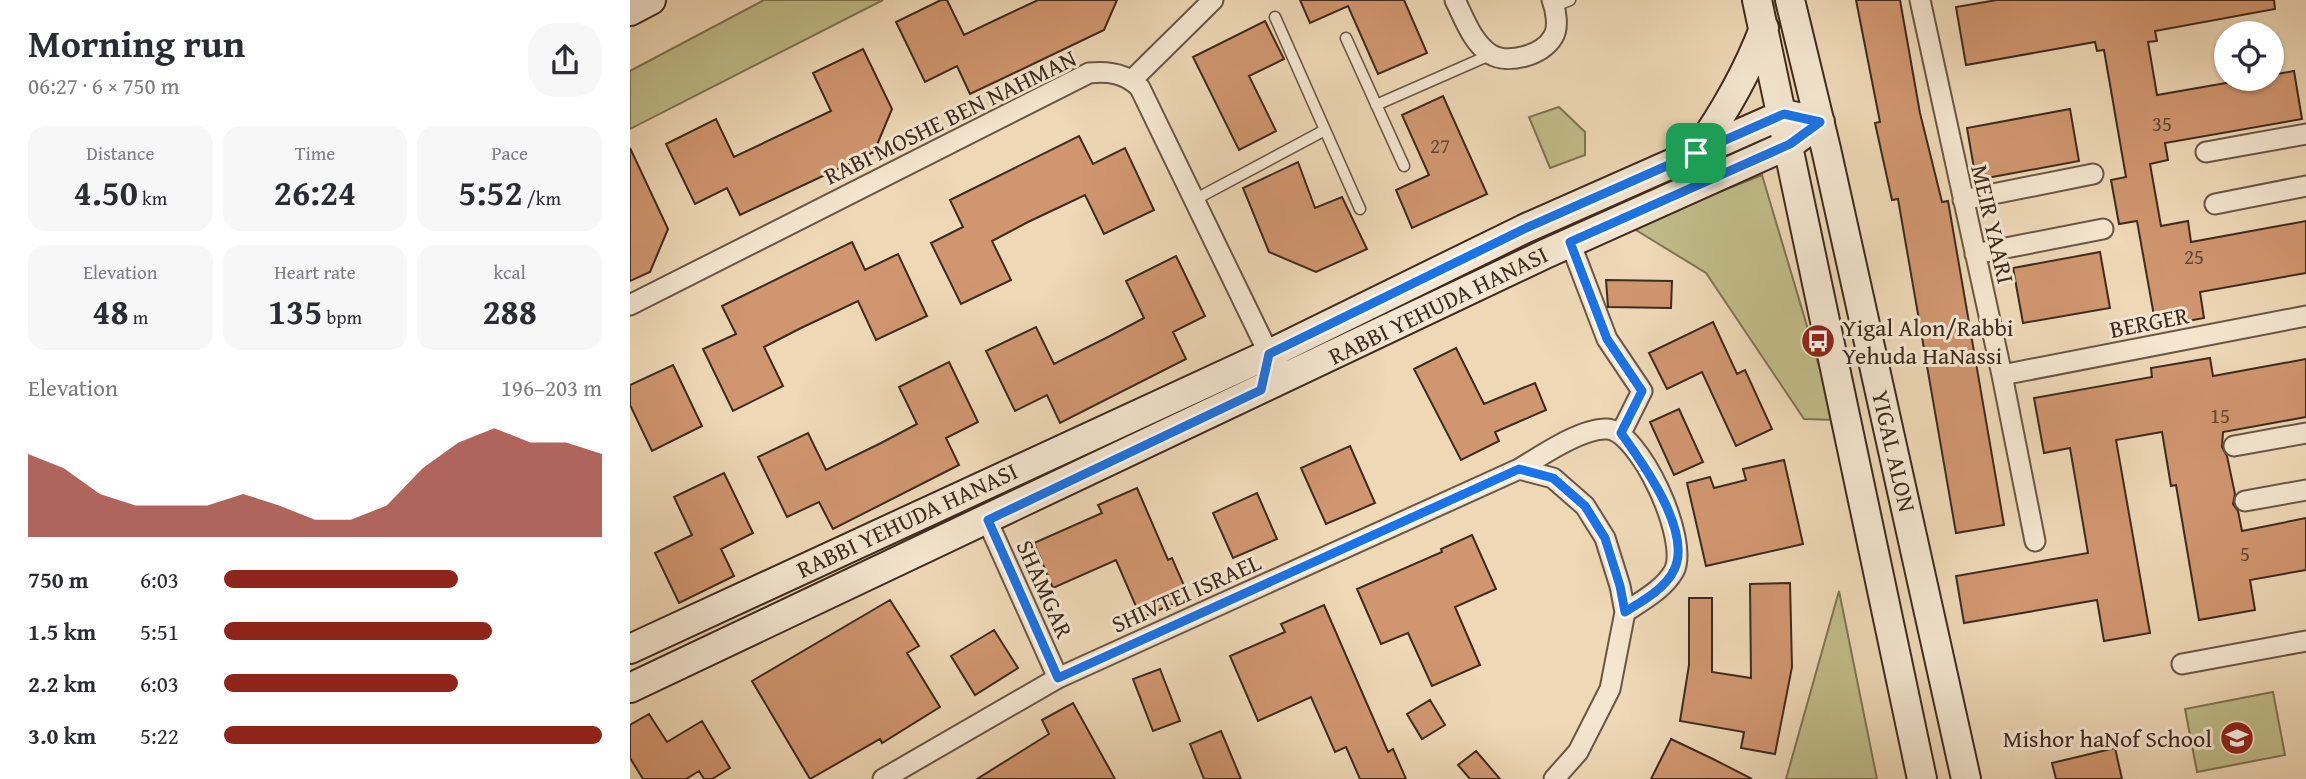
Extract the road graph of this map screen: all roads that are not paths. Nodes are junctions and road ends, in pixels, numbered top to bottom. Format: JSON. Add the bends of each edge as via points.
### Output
{"nodes":[{"id":1,"x":651,"y":0,"type":"edge"},
{"id":2,"x":1213,"y":0,"type":"edge"},
{"id":3,"x":1455,"y":0,"type":"edge"},
{"id":4,"x":1758,"y":0,"type":"edge"},
{"id":5,"x":1790,"y":0,"type":"edge"},
{"id":6,"x":1920,"y":0,"type":"edge"},
{"id":7,"x":1559,"y":2,"type":"edge"},
{"id":8,"x":630,"y":11,"type":"edge"},
{"id":9,"x":1275,"y":17,"type":"dead end"},
{"id":10,"x":1764,"y":28,"type":"junction"},
{"id":11,"x":1346,"y":38,"type":"dead end"},
{"id":12,"x":1491,"y":55,"type":"junction"},
{"id":13,"x":1132,"y":80,"type":"junction"},
{"id":14,"x":1376,"y":105,"type":"junction"},
{"id":15,"x":1784,"y":114,"type":"junction"},
{"id":16,"x":1820,"y":122,"type":"junction"},
{"id":17,"x":1325,"y":130,"type":"junction"},
{"id":18,"x":2306,"y":134,"type":"edge"},
{"id":19,"x":1790,"y":144,"type":"junction"},
{"id":20,"x":2206,"y":152,"type":"dead end"},
{"id":21,"x":1696,"y":153,"type":"junction"},
{"id":22,"x":1404,"y":166,"type":"dead end"},
{"id":23,"x":2093,"y":174,"type":"dead end"},
{"id":24,"x":2306,"y":186,"type":"edge"},
{"id":25,"x":1194,"y":200,"type":"junction"},
{"id":26,"x":1963,"y":200,"type":"junction"},
{"id":27,"x":2215,"y":204,"type":"dead end"},
{"id":28,"x":1360,"y":209,"type":"dead end"},
{"id":29,"x":2103,"y":229,"type":"dead end"},
{"id":30,"x":1570,"y":242,"type":"junction"},
{"id":31,"x":1975,"y":254,"type":"junction"},
{"id":32,"x":630,"y":305,"type":"edge"},
{"id":33,"x":2306,"y":316,"type":"edge"},
{"id":34,"x":1269,"y":354,"type":"junction"},
{"id":35,"x":1297,"y":372,"type":"junction"},
{"id":36,"x":2002,"y":375,"type":"junction"},
{"id":37,"x":1261,"y":390,"type":"junction"},
{"id":38,"x":1621,"y":433,"type":"junction"},
{"id":39,"x":2306,"y":433,"type":"edge"},
{"id":40,"x":2234,"y":446,"type":"dead end"},
{"id":41,"x":1519,"y":469,"type":"junction"},
{"id":42,"x":2306,"y":490,"type":"edge"},
{"id":43,"x":2245,"y":501,"type":"dead end"},
{"id":44,"x":988,"y":520,"type":"junction"},
{"id":45,"x":2035,"y":541,"type":"dead end"},
{"id":46,"x":1625,"y":612,"type":"junction"},
{"id":47,"x":2306,"y":641,"type":"edge"},
{"id":48,"x":630,"y":649,"type":"edge"},
{"id":49,"x":2182,"y":664,"type":"dead end"},
{"id":50,"x":1058,"y":678,"type":"junction"},
{"id":51,"x":630,"y":688,"type":"edge"},
{"id":52,"x":883,"y":779,"type":"edge"},
{"id":53,"x":1554,"y":779,"type":"edge"},
{"id":54,"x":1922,"y":779,"type":"edge"},
{"id":55,"x":1966,"y":779,"type":"edge"}],
"edges":[{"from":1,"to":8,"type":"street"},
{"from":2,"to":13,"type":"street"},
{"from":3,"to":12,"type":"street","via":[[1471,33]]},
{"from":4,"to":10,"type":"street","name":"YIGAL ALON"},
{"from":5,"to":16,"type":"street","name":"YIGAL ALON"},
{"from":6,"to":26,"type":"street","name":"MEIR YAARI"},
{"from":7,"to":12,"type":"street","via":[[1553,37],[1536,52],[1513,59]]},
{"from":9,"to":17,"type":"lane"},
{"from":10,"to":15,"type":"street","name":"YIGAL ALON"},
{"from":10,"to":21,"type":"street","via":[[1730,105]]},
{"from":11,"to":14,"type":"lane"},
{"from":12,"to":14,"type":"lane"},
{"from":13,"to":25,"type":"street"},
{"from":13,"to":32,"type":"street","name":"RABI MOSHE BEN NAHMAN","via":[[1106,71],[1089,73]]},
{"from":14,"to":22,"type":"lane"},
{"from":15,"to":16,"type":"street"},
{"from":15,"to":19,"type":"street","name":"YIGAL ALON"},
{"from":15,"to":21,"type":"street","name":"RABBI YEHUDA HANASI"},
{"from":16,"to":19,"type":"street","name":"RABBI YEHUDA HANASI"},
{"from":16,"to":55,"type":"street","name":"YIGAL ALON"},
{"from":17,"to":25,"type":"lane"},
{"from":17,"to":28,"type":"lane"},
{"from":18,"to":20,"type":"street"},
{"from":19,"to":30,"type":"street","name":"RABBI YEHUDA HANASI"},
{"from":19,"to":54,"type":"street","name":"YIGAL ALON"},
{"from":21,"to":34,"type":"street","name":"RABBI YEHUDA HANASI","via":[[1524,229]]},
{"from":23,"to":26,"type":"street"},
{"from":24,"to":27,"type":"street"},
{"from":25,"to":34,"type":"street"},
{"from":26,"to":31,"type":"street","name":"MEIR YAARI"},
{"from":29,"to":31,"type":"street"},
{"from":30,"to":35,"type":"street","name":"RABBI YEHUDA HANASI"},
{"from":30,"to":38,"type":"street","via":[[1607,339],[1642,391]]},
{"from":31,"to":36,"type":"street","name":"MEIR YAARI"},
{"from":33,"to":36,"type":"street","name":"BERGER"},
{"from":34,"to":35,"type":"street"},
{"from":34,"to":37,"type":"street"},
{"from":34,"to":48,"type":"street","name":"RABBI YEHUDA HANASI"},
{"from":35,"to":37,"type":"street","name":"RABBI YEHUDA HANASI"},
{"from":36,"to":45,"type":"street","name":"MEIR YAARI"},
{"from":37,"to":44,"type":"street","name":"RABBI YEHUDA HANASI"},
{"from":38,"to":41,"type":"street","name":"SHIVTEI ISRAEL","via":[[1607,429],[1591,432]]},
{"from":38,"to":46,"type":"street","via":[[1664,496],[1677,555],[1674,570],[1654,593]]},
{"from":39,"to":40,"type":"street"},
{"from":41,"to":46,"type":"street","via":[[1553,478],[1585,506],[1605,538]]},
{"from":41,"to":50,"type":"street","name":"SHIVTEI ISRAEL"},
{"from":42,"to":43,"type":"street"},
{"from":44,"to":50,"type":"street","name":"SHAMGAR"},
{"from":44,"to":51,"type":"street","name":"RABBI YEHUDA HANASI"},
{"from":46,"to":53,"type":"street","via":[[1610,689],[1578,752]]},
{"from":47,"to":49,"type":"street"},
{"from":50,"to":52,"type":"street","name":"SHIVTEI ISRAEL"}]}
